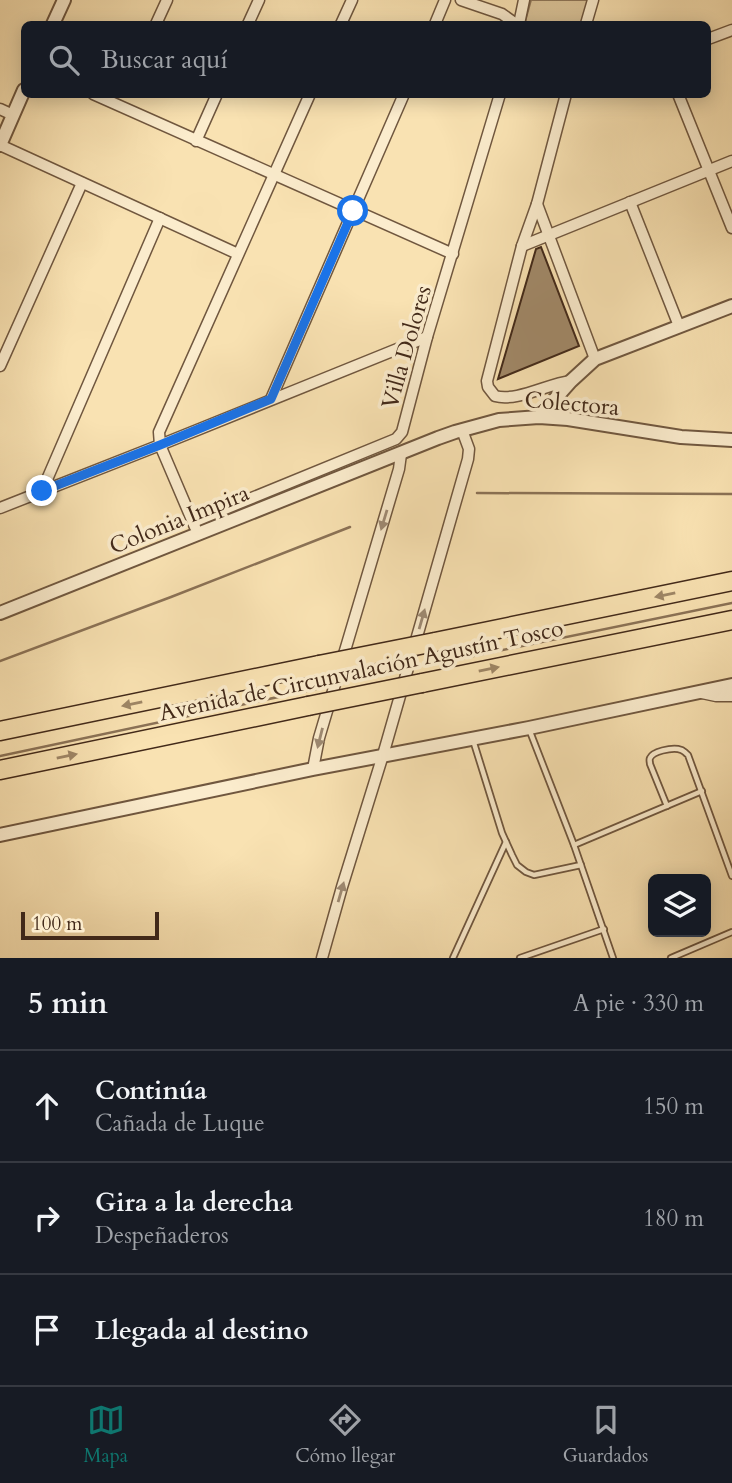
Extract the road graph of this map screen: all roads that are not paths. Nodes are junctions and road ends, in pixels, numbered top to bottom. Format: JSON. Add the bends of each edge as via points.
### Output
{"nodes":[{"id":1,"x":64,"y":0,"type":"edge"},
{"id":2,"x":167,"y":0,"type":"edge"},
{"id":3,"x":259,"y":0,"type":"edge"},
{"id":4,"x":352,"y":0,"type":"edge"},
{"id":5,"x":446,"y":0,"type":"edge"},
{"id":6,"x":461,"y":0,"type":"edge"},
{"id":7,"x":524,"y":0,"type":"edge"},
{"id":8,"x":593,"y":0,"type":"edge"},
{"id":9,"x":55,"y":21,"type":"edge"},
{"id":10,"x":157,"y":21,"type":"edge"},
{"id":11,"x":249,"y":21,"type":"edge"},
{"id":12,"x":342,"y":21,"type":"edge"},
{"id":13,"x":436,"y":21,"type":"edge"},
{"id":14,"x":513,"y":21,"type":"edge"},
{"id":15,"x":519,"y":21,"type":"edge"},
{"id":16,"x":587,"y":21,"type":"edge"},
{"id":17,"x":732,"y":30,"type":"edge"},
{"id":18,"x":711,"y":38,"type":"edge"},
{"id":19,"x":21,"y":97,"type":"edge"},
{"id":20,"x":102,"y":98,"type":"edge"},
{"id":21,"x":122,"y":98,"type":"edge"},
{"id":22,"x":215,"y":98,"type":"edge"},
{"id":23,"x":308,"y":98,"type":"edge"},
{"id":24,"x":402,"y":98,"type":"edge"},
{"id":25,"x":499,"y":98,"type":"edge"},
{"id":26,"x":565,"y":98,"type":"edge"},
{"id":27,"x":680,"y":98,"type":"edge"},
{"id":28,"x":119,"y":106,"type":"junction"},
{"id":29,"x":0,"y":108,"type":"edge"},
{"id":30,"x":13,"y":115,"type":"junction"},
{"id":31,"x":196,"y":141,"type":"junction"},
{"id":32,"x":0,"y":145,"type":"edge"},
{"id":33,"x":732,"y":161,"type":"edge"},
{"id":34,"x":709,"y":170,"type":"junction"},
{"id":35,"x":274,"y":175,"type":"junction"},
{"id":36,"x":82,"y":183,"type":"junction"},
{"id":37,"x":630,"y":202,"type":"junction"},
{"id":38,"x":537,"y":204,"type":"junction"},
{"id":39,"x":353,"y":211,"type":"junction"},
{"id":40,"x":160,"y":218,"type":"junction"},
{"id":41,"x":732,"y":228,"type":"edge"},
{"id":42,"x":548,"y":235,"type":"junction"},
{"id":43,"x":522,"y":246,"type":"junction"},
{"id":44,"x":238,"y":254,"type":"junction"},
{"id":45,"x":453,"y":254,"type":"junction"},
{"id":46,"x":732,"y":306,"type":"edge"},
{"id":47,"x":679,"y":327,"type":"junction"},
{"id":48,"x":427,"y":337,"type":"junction"},
{"id":49,"x":595,"y":359,"type":"junction"},
{"id":50,"x":0,"y":366,"type":"edge"},
{"id":51,"x":570,"y":381,"type":"junction"},
{"id":52,"x":271,"y":399,"type":"junction"},
{"id":53,"x":539,"y":417,"type":"junction"},
{"id":54,"x":463,"y":430,"type":"junction"},
{"id":55,"x":732,"y":440,"type":"edge"},
{"id":56,"x":160,"y":445,"type":"junction"},
{"id":57,"x":401,"y":454,"type":"junction"},
{"id":58,"x":374,"y":465,"type":"joint"},
{"id":59,"x":42,"y":491,"type":"junction"},
{"id":60,"x":0,"y":508,"type":"edge"},
{"id":61,"x":195,"y":528,"type":"junction"},
{"id":62,"x":732,"y":581,"type":"edge"},
{"id":63,"x":0,"y":613,"type":"edge"},
{"id":64,"x":732,"y":620,"type":"edge"},
{"id":65,"x":732,"y":685,"type":"edge"},
{"id":66,"x":698,"y":691,"type":"junction"},
{"id":67,"x":732,"y":696,"type":"edge"},
{"id":68,"x":529,"y":728,"type":"junction"},
{"id":69,"x":0,"y":731,"type":"edge"},
{"id":70,"x":473,"y":739,"type":"junction"},
{"id":71,"x":383,"y":755,"type":"junction"},
{"id":72,"x":313,"y":769,"type":"junction"},
{"id":73,"x":0,"y":770,"type":"edge"},
{"id":74,"x":702,"y":791,"type":"junction"},
{"id":75,"x":667,"y":806,"type":"junction"},
{"id":76,"x":0,"y":835,"type":"edge"},
{"id":77,"x":506,"y":842,"type":"junction"},
{"id":78,"x":574,"y":845,"type":"junction"},
{"id":79,"x":582,"y":865,"type":"junction"},
{"id":80,"x":732,"y":876,"type":"edge"},
{"id":81,"x":604,"y":929,"type":"junction"},
{"id":82,"x":732,"y":932,"type":"edge"},
{"id":83,"x":322,"y":958,"type":"edge"},
{"id":84,"x":453,"y":958,"type":"edge"},
{"id":85,"x":520,"y":958,"type":"edge"},
{"id":86,"x":613,"y":958,"type":"edge"},
{"id":87,"x":671,"y":958,"type":"edge"}],
"edges":[{"from":1,"to":9,"type":"street"},
{"from":2,"to":10,"type":"street"},
{"from":3,"to":11,"type":"street"},
{"from":4,"to":12,"type":"street"},
{"from":5,"to":13,"type":"street"},
{"from":6,"to":14,"type":"street"},
{"from":7,"to":15,"type":"street"},
{"from":8,"to":16,"type":"street"},
{"from":17,"to":18,"type":"street"},
{"from":19,"to":30,"type":"street"},
{"from":20,"to":28,"type":"street"},
{"from":21,"to":28,"type":"street"},
{"from":22,"to":31,"type":"street"},
{"from":23,"to":35,"type":"street"},
{"from":24,"to":39,"type":"street"},
{"from":25,"to":45,"type":"street","name":"Villa Dolores"},
{"from":26,"to":38,"type":"street"},
{"from":27,"to":34,"type":"street"},
{"from":28,"to":31,"type":"street"},
{"from":29,"to":30,"type":"street"},
{"from":30,"to":32,"type":"street"},
{"from":31,"to":35,"type":"street"},
{"from":32,"to":36,"type":"street"},
{"from":33,"to":34,"type":"street"},
{"from":34,"to":37,"type":"street"},
{"from":34,"to":41,"type":"street"},
{"from":35,"to":39,"type":"street"},
{"from":35,"to":44,"type":"street"},
{"from":36,"to":40,"type":"street"},
{"from":36,"to":50,"type":"street"},
{"from":37,"to":42,"type":"street"},
{"from":37,"to":47,"type":"street"},
{"from":38,"to":42,"type":"street"},
{"from":38,"to":43,"type":"street"},
{"from":39,"to":45,"type":"street"},
{"from":39,"to":52,"type":"street"},
{"from":40,"to":44,"type":"street"},
{"from":40,"to":59,"type":"street"},
{"from":42,"to":43,"type":"street"},
{"from":42,"to":49,"type":"street"},
{"from":43,"to":51,"type":"street","via":[[488,387],[495,396],[512,398]]},
{"from":44,"to":56,"type":"street","via":[[159,432]]},
{"from":45,"to":48,"type":"street","name":"Villa Dolores"},
{"from":46,"to":47,"type":"street"},
{"from":47,"to":49,"type":"street"},
{"from":48,"to":52,"type":"street"},
{"from":48,"to":61,"type":"street","name":"Villa Dolores","via":[[402,432],[396,439]]},
{"from":49,"to":51,"type":"street"},
{"from":51,"to":53,"type":"street"},
{"from":52,"to":56,"type":"street"},
{"from":53,"to":54,"type":"street","name":"Colectora"},
{"from":53,"to":55,"type":"street","name":"Colectora"},
{"from":54,"to":57,"type":"street","name":"Colectora"},
{"from":71,"to":54,"type":"street","one_way":true,"via":[[468,459]]},
{"from":56,"to":59,"type":"street"},
{"from":56,"to":61,"type":"street"},
{"from":57,"to":58,"type":"street","name":"Colectora"},
{"from":57,"to":72,"type":"street","one_way":true},
{"from":58,"to":61,"type":"street","name":"Colonia Impira"},
{"from":59,"to":60,"type":"street"},
{"from":61,"to":63,"type":"street","name":"Colonia Impira"},
{"from":62,"to":69,"type":"highway","name":"Avenida de Circunvalación Agustín Tosco","one_way":true,"bridge":true},
{"from":73,"to":64,"type":"highway","name":"Avenida de Circunvalación Agustín Tosco","one_way":true,"bridge":true},
{"from":65,"to":66,"type":"street"},
{"from":66,"to":67,"type":"street"},
{"from":66,"to":68,"type":"street"},
{"from":68,"to":70,"type":"street"},
{"from":68,"to":78,"type":"lane"},
{"from":70,"to":71,"type":"street"},
{"from":70,"to":77,"type":"lane"},
{"from":71,"to":72,"type":"street"},
{"from":83,"to":71,"type":"street","one_way":true},
{"from":72,"to":76,"type":"street"},
{"from":74,"to":75,"type":"lane"},
{"from":74,"to":75,"type":"lane","via":[[685,751],[656,753],[650,764]]},
{"from":74,"to":80,"type":"lane"},
{"from":75,"to":78,"type":"lane"},
{"from":77,"to":79,"type":"lane","via":[[517,864],[534,875]]},
{"from":77,"to":84,"type":"lane"},
{"from":78,"to":79,"type":"lane"},
{"from":79,"to":81,"type":"lane"},
{"from":81,"to":85,"type":"lane"},
{"from":81,"to":86,"type":"lane"},
{"from":82,"to":87,"type":"lane"}]}
